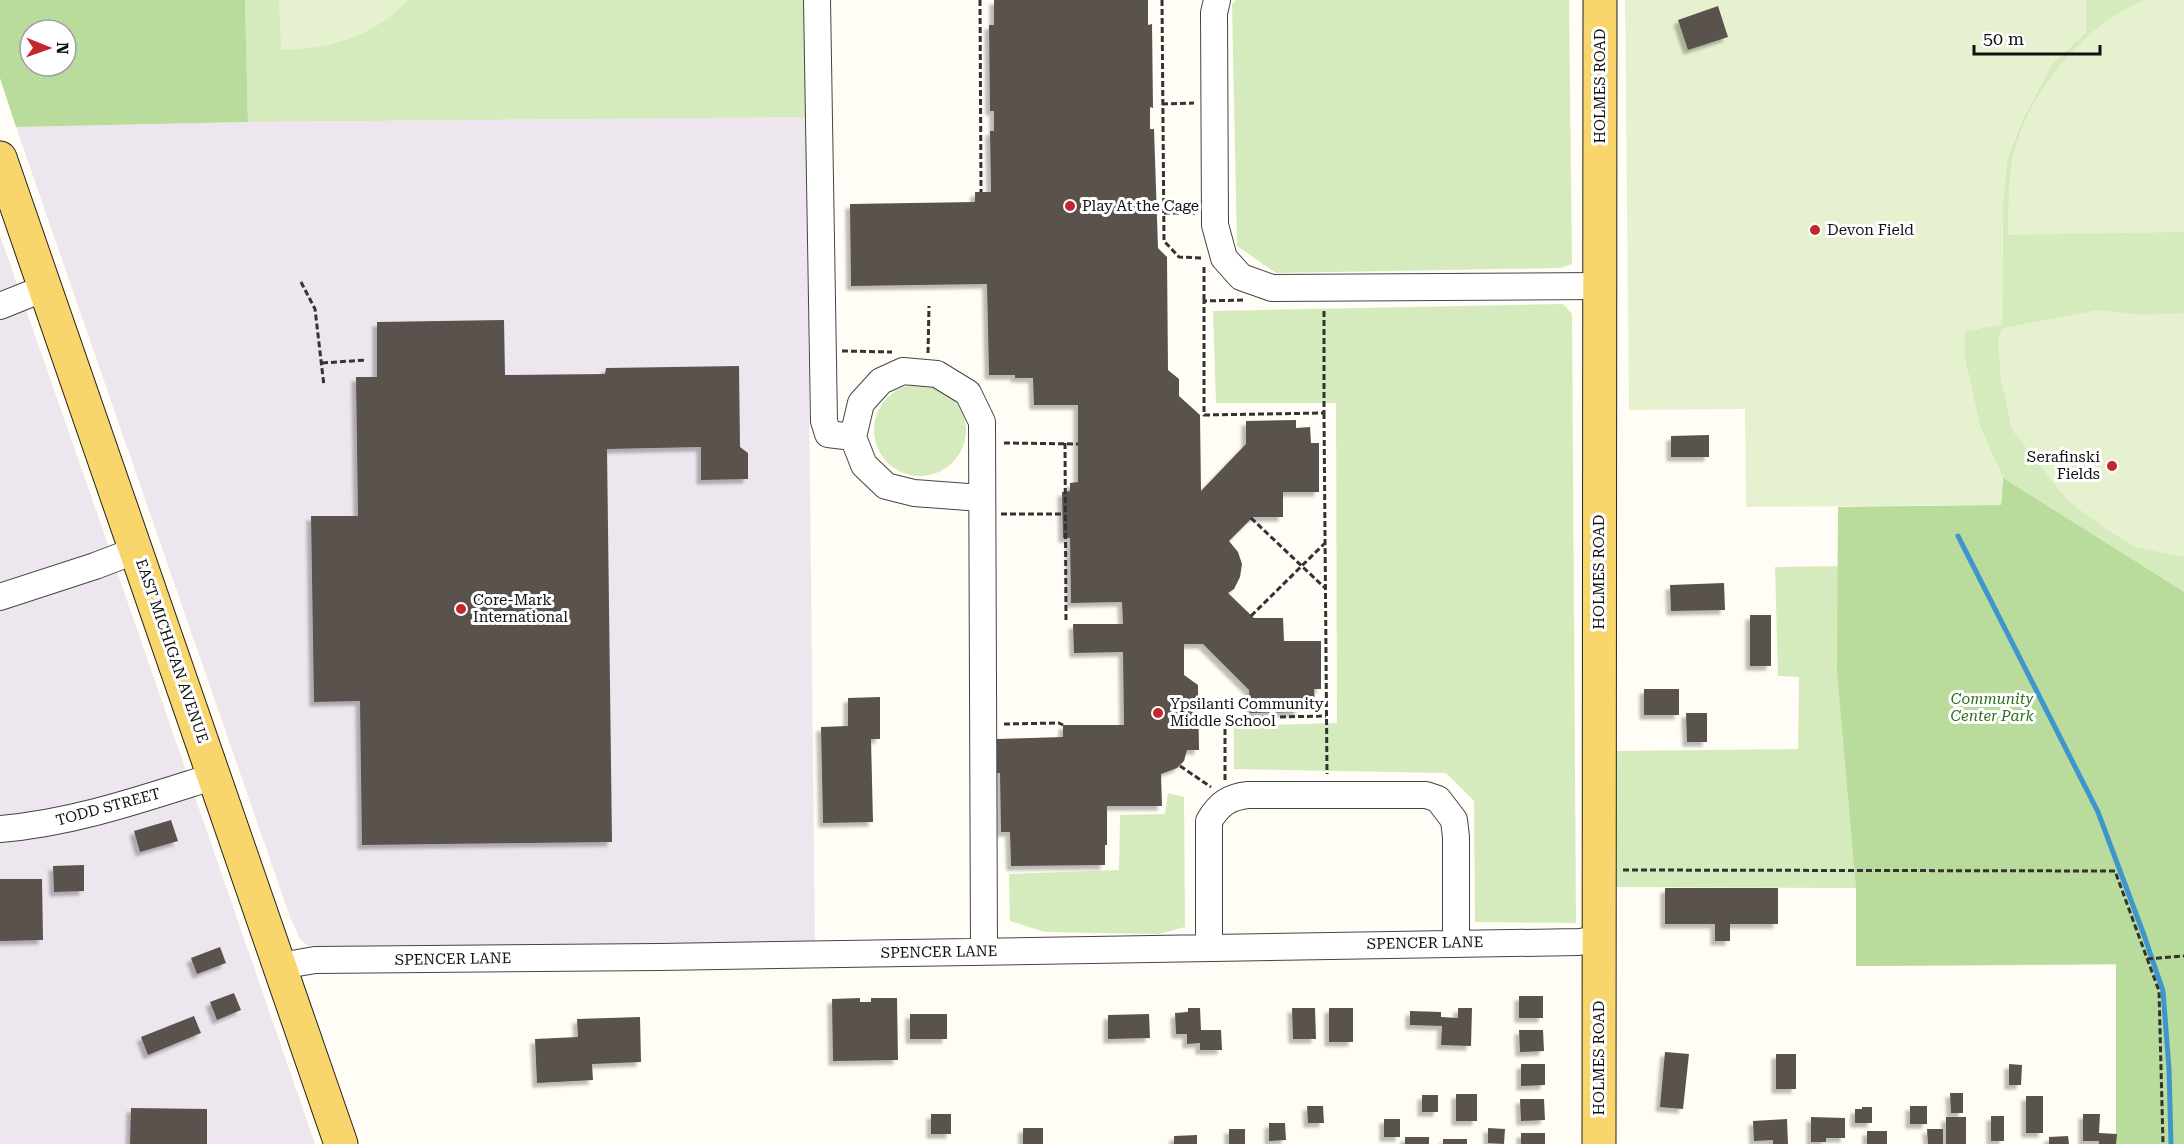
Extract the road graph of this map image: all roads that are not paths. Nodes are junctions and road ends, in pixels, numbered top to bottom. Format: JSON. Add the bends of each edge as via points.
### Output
{"nodes":[{"id":1,"x":817,"y":0,"type":"edge"},
{"id":2,"x":1217,"y":0,"type":"edge"},
{"id":3,"x":1600,"y":0,"type":"edge"},
{"id":4,"x":0,"y":158,"type":"edge"},
{"id":5,"x":1598,"y":286,"type":"junction"},
{"id":6,"x":45,"y":288,"type":"junction"},
{"id":7,"x":0,"y":306,"type":"edge"},
{"id":8,"x":853,"y":437,"type":"junction"},
{"id":9,"x":989,"y":506,"type":"junction"},
{"id":10,"x":137,"y":550,"type":"junction"},
{"id":11,"x":0,"y":597,"type":"edge"},
{"id":12,"x":215,"y":776,"type":"junction"},
{"id":13,"x":0,"y":829,"type":"edge"},
{"id":14,"x":1599,"y":939,"type":"junction"},
{"id":15,"x":1456,"y":942,"type":"junction"},
{"id":16,"x":1209,"y":948,"type":"junction"},
{"id":17,"x":984,"y":951,"type":"junction"},
{"id":18,"x":280,"y":966,"type":"junction"},
{"id":19,"x":341,"y":1144,"type":"edge"},
{"id":20,"x":1599,"y":1144,"type":"edge"}],
"edges":[{"from":1,"to":8,"type":"street","via":[[824,421],[828,434]]},
{"from":2,"to":5,"type":"street","via":[[1215,225],[1224,258],[1241,277],[1272,288]]},
{"from":3,"to":5,"type":"main road","name":"HOLMES ROAD"},
{"from":4,"to":6,"type":"main road","name":"EAST MICHIGAN AVENUE"},
{"from":5,"to":14,"type":"main road","name":"HOLMES ROAD"},
{"from":6,"to":7,"type":"street"},
{"from":6,"to":10,"type":"main road","name":"EAST MICHIGAN AVENUE"},
{"from":8,"to":9,"type":"street","via":[[864,465],[885,486]]},
{"from":8,"to":9,"type":"street","via":[[861,403],[881,381],[903,371],[937,374],[968,393],[982,422]]},
{"from":9,"to":17,"type":"street"},
{"from":10,"to":11,"type":"street"},
{"from":10,"to":12,"type":"main road","name":"EAST MICHIGAN AVENUE"},
{"from":12,"to":13,"type":"street","name":"TODD STREET","via":[[101,811],[34,826]]},
{"from":12,"to":18,"type":"main road","name":"EAST MICHIGAN AVENUE"},
{"from":14,"to":15,"type":"street","name":"SPENCER LANE"},
{"from":14,"to":20,"type":"main road","name":"HOLMES ROAD"},
{"from":15,"to":16,"type":"street","name":"SPENCER LANE"},
{"from":15,"to":16,"type":"street","via":[[1454,820],[1438,799],[1426,795],[1248,795],[1225,801],[1209,821]]},
{"from":16,"to":17,"type":"street","name":"SPENCER LANE"},
{"from":17,"to":18,"type":"street","name":"SPENCER LANE","via":[[315,960]]},
{"from":18,"to":19,"type":"main road","name":"EAST MICHIGAN AVENUE"}]}
